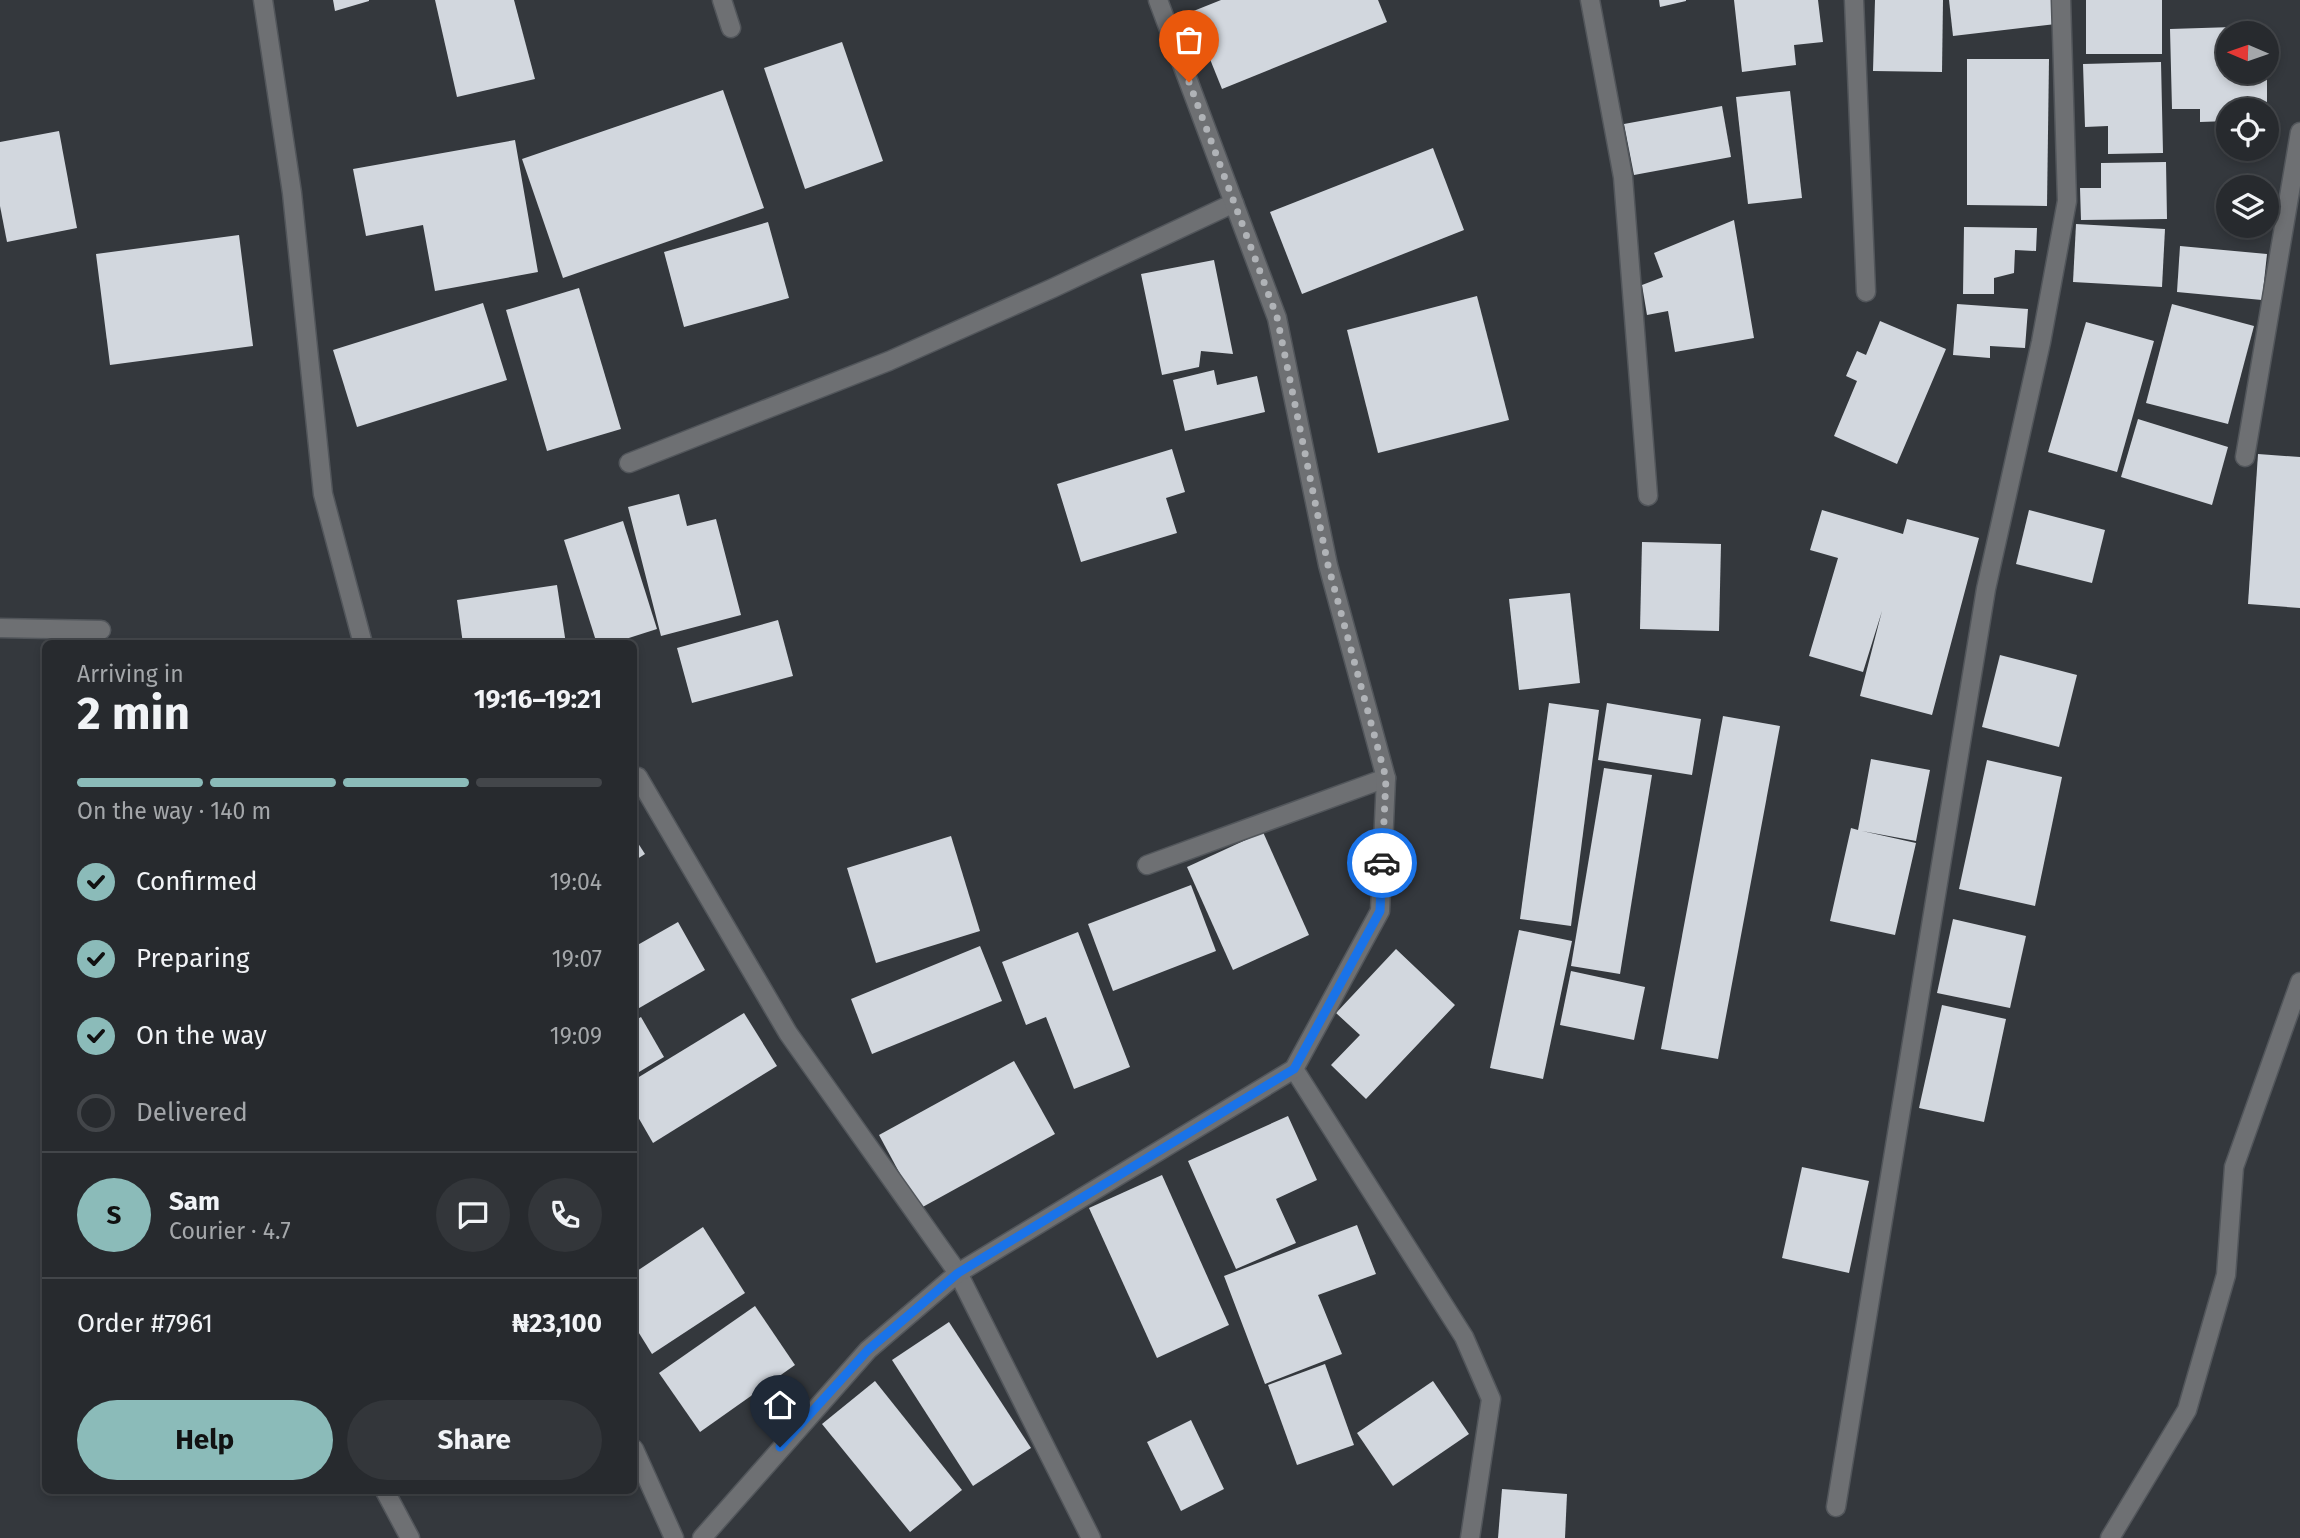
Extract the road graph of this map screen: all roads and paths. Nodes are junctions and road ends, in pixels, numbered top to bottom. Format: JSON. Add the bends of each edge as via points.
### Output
{"nodes":[{"id":1,"x":263,"y":0,"type":"edge"},
{"id":2,"x":722,"y":0,"type":"edge"},
{"id":3,"x":1158,"y":0,"type":"edge"},
{"id":4,"x":1590,"y":0,"type":"edge"},
{"id":5,"x":1854,"y":0,"type":"edge"},
{"id":6,"x":2060,"y":0,"type":"edge"},
{"id":7,"x":731,"y":28,"type":"dead end"},
{"id":8,"x":2300,"y":132,"type":"edge"},
{"id":9,"x":1234,"y":203,"type":"junction"},
{"id":10,"x":1866,"y":292,"type":"dead end"},
{"id":11,"x":2245,"y":457,"type":"dead end"},
{"id":12,"x":629,"y":463,"type":"dead end"},
{"id":13,"x":1648,"y":496,"type":"dead end"},
{"id":14,"x":0,"y":628,"type":"edge"},
{"id":15,"x":101,"y":630,"type":"dead end"},
{"id":16,"x":362,"y":640,"type":"edge"},
{"id":17,"x":638,"y":777,"type":"dead end"},
{"id":18,"x":1386,"y":778,"type":"junction"},
{"id":19,"x":1147,"y":865,"type":"dead end"},
{"id":20,"x":2300,"y":982,"type":"edge"},
{"id":21,"x":2294,"y":1017,"type":"edge"},
{"id":22,"x":1294,"y":1069,"type":"junction"},
{"id":23,"x":958,"y":1273,"type":"junction"},
{"id":24,"x":637,"y":1456,"type":"edge"},
{"id":25,"x":388,"y":1494,"type":"edge"},
{"id":26,"x":1836,"y":1507,"type":"dead end"},
{"id":27,"x":410,"y":1538,"type":"edge"},
{"id":28,"x":674,"y":1538,"type":"edge"},
{"id":29,"x":702,"y":1538,"type":"edge"},
{"id":30,"x":1091,"y":1538,"type":"edge"},
{"id":31,"x":1470,"y":1538,"type":"edge"},
{"id":32,"x":2110,"y":1538,"type":"edge"}],
"edges":[{"from":1,"to":16,"type":"street","via":[[292,193],[323,494]]},
{"from":2,"to":7,"type":"street"},
{"from":3,"to":9,"type":"street"},
{"from":4,"to":13,"type":"street","via":[[1623,177]]},
{"from":5,"to":10,"type":"street"},
{"from":6,"to":26,"type":"street","via":[[2067,201],[1986,589]]},
{"from":8,"to":11,"type":"street"},
{"from":9,"to":12,"type":"street","via":[[889,361]]},
{"from":9,"to":18,"type":"street","via":[[1277,317],[1328,565]]},
{"from":14,"to":15,"type":"street"},
{"from":17,"to":23,"type":"street","via":[[788,1033]]},
{"from":18,"to":19,"type":"street"},
{"from":18,"to":22,"type":"street","via":[[1380,911]]},
{"from":20,"to":21,"type":"street"},
{"from":21,"to":32,"type":"street","via":[[2234,1167],[2226,1275],[2187,1410]]},
{"from":22,"to":23,"type":"street"},
{"from":22,"to":31,"type":"street","via":[[1464,1337],[1491,1399]]},
{"from":23,"to":29,"type":"street","via":[[868,1350]]},
{"from":23,"to":30,"type":"street"},
{"from":24,"to":28,"type":"street"},
{"from":25,"to":27,"type":"street"}]}
